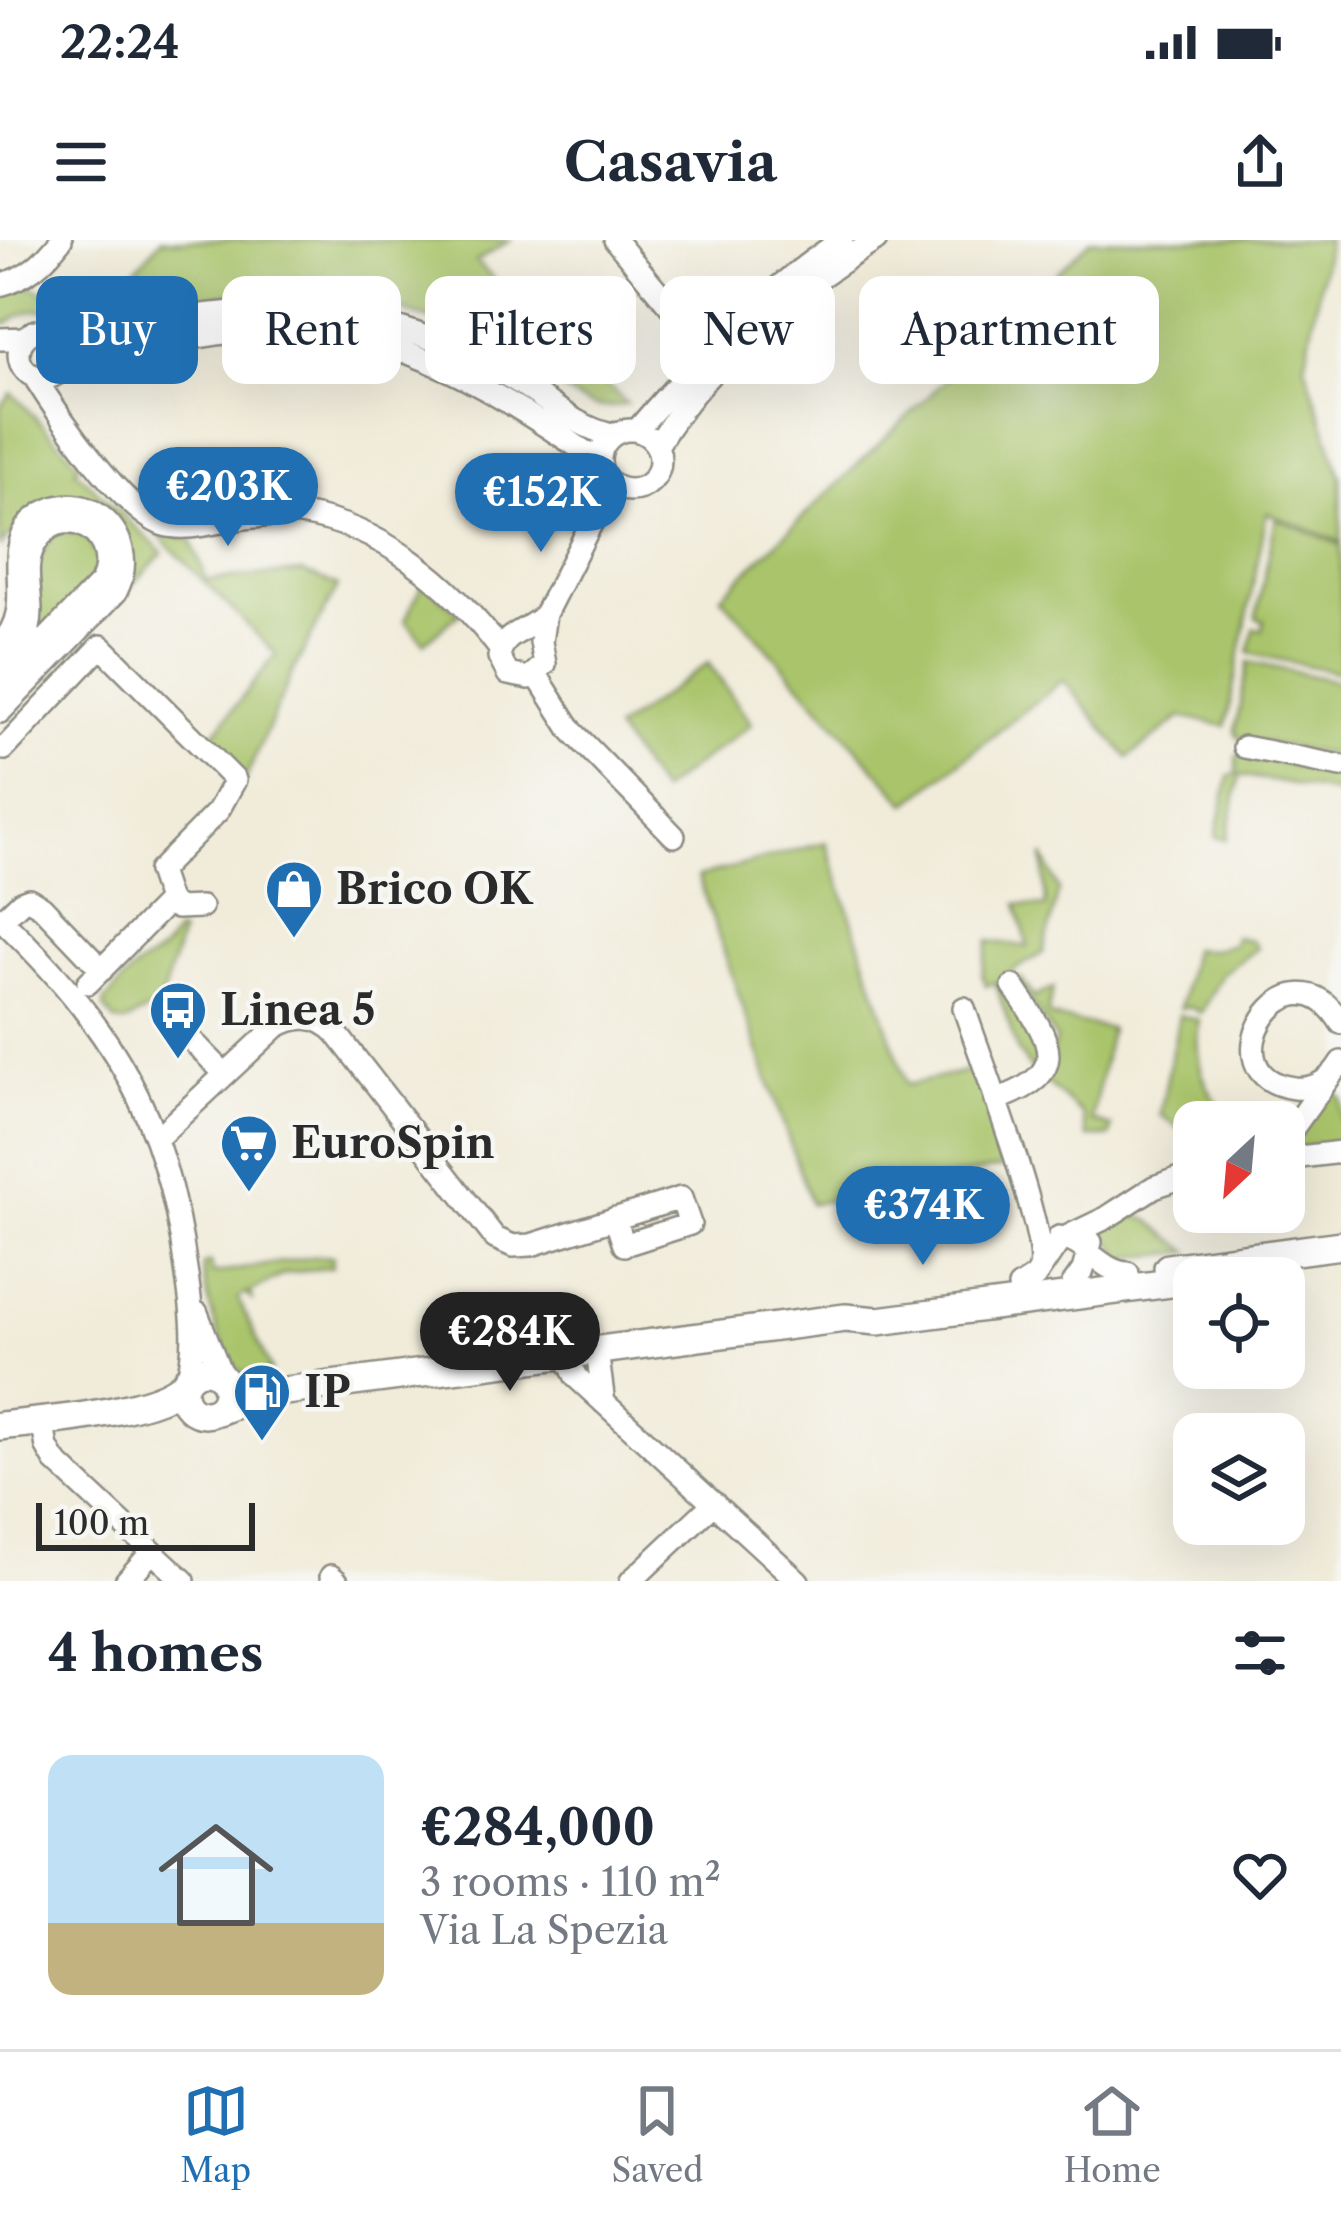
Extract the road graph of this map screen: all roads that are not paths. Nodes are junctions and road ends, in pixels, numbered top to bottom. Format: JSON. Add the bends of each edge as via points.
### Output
{"nodes":[{"id":1,"x":61,"y":240,"type":"edge"},
{"id":2,"x":615,"y":240,"type":"edge"},
{"id":3,"x":876,"y":240,"type":"edge"},
{"id":4,"x":833,"y":242,"type":"edge"},
{"id":5,"x":792,"y":276,"type":"edge"},
{"id":6,"x":0,"y":285,"type":"edge"},
{"id":7,"x":660,"y":294,"type":"edge"},
{"id":8,"x":198,"y":316,"type":"edge"},
{"id":9,"x":36,"y":332,"type":"edge"},
{"id":10,"x":198,"y":337,"type":"edge"},
{"id":11,"x":25,"y":338,"type":"junction"},
{"id":12,"x":0,"y":339,"type":"edge"},
{"id":13,"x":19,"y":369,"type":"edge"},
{"id":14,"x":679,"y":384,"type":"edge"},
{"id":15,"x":637,"y":430,"type":"junction"},
{"id":16,"x":612,"y":435,"type":"junction"},
{"id":17,"x":657,"y":446,"type":"junction"},
{"id":18,"x":610,"y":476,"type":"junction"},
{"id":19,"x":533,"y":637,"type":"junction"},
{"id":20,"x":0,"y":645,"type":"edge"},
{"id":21,"x":500,"y":649,"type":"junction"},
{"id":22,"x":0,"y":656,"type":"edge"},
{"id":23,"x":0,"y":667,"type":"edge"},
{"id":24,"x":536,"y":674,"type":"junction"},
{"id":25,"x":0,"y":688,"type":"edge"},
{"id":26,"x":0,"y":700,"type":"edge"},
{"id":27,"x":0,"y":712,"type":"edge"},
{"id":28,"x":1244,"y":747,"type":"dead end"},
{"id":29,"x":0,"y":748,"type":"edge"},
{"id":30,"x":1341,"y":766,"type":"edge"},
{"id":31,"x":674,"y":836,"type":"dead end"},
{"id":32,"x":170,"y":901,"type":"junction"},
{"id":33,"x":201,"y":907,"type":"dead end"},
{"id":34,"x":1,"y":919,"type":"edge"},
{"id":35,"x":1013,"y":986,"type":"dead end"},
{"id":36,"x":964,"y":1008,"type":"dead end"},
{"id":37,"x":166,"y":1014,"type":"dead end"},
{"id":38,"x":1341,"y":1023,"type":"edge"},
{"id":39,"x":1337,"y":1068,"type":"edge"},
{"id":40,"x":225,"y":1074,"type":"junction"},
{"id":41,"x":1292,"y":1088,"type":"junction"},
{"id":42,"x":994,"y":1100,"type":"junction"},
{"id":43,"x":1308,"y":1109,"type":"junction"},
{"id":44,"x":1305,"y":1113,"type":"edge"},
{"id":45,"x":157,"y":1138,"type":"junction"},
{"id":46,"x":1338,"y":1153,"type":"edge"},
{"id":47,"x":1305,"y":1157,"type":"edge"},
{"id":48,"x":1173,"y":1181,"type":"edge"},
{"id":49,"x":615,"y":1218,"type":"dead end"},
{"id":50,"x":1341,"y":1245,"type":"edge"},
{"id":51,"x":1072,"y":1253,"type":"junction"},
{"id":52,"x":1341,"y":1262,"type":"edge"},
{"id":53,"x":1305,"y":1266,"type":"edge"},
{"id":54,"x":1132,"y":1280,"type":"junction"},
{"id":55,"x":1173,"y":1280,"type":"edge"},
{"id":56,"x":1019,"y":1295,"type":"junction"},
{"id":57,"x":190,"y":1296,"type":"junction"},
{"id":58,"x":597,"y":1351,"type":"junction"},
{"id":59,"x":566,"y":1355,"type":"junction"},
{"id":60,"x":223,"y":1379,"type":"junction"},
{"id":61,"x":262,"y":1394,"type":"junction"},
{"id":62,"x":196,"y":1396,"type":"junction"},
{"id":63,"x":604,"y":1402,"type":"junction"},
{"id":64,"x":42,"y":1421,"type":"junction"},
{"id":65,"x":0,"y":1426,"type":"edge"},
{"id":66,"x":714,"y":1503,"type":"junction"},
{"id":67,"x":152,"y":1552,"type":"junction"},
{"id":68,"x":125,"y":1581,"type":"edge"},
{"id":69,"x":184,"y":1581,"type":"edge"},
{"id":70,"x":631,"y":1581,"type":"edge"},
{"id":71,"x":798,"y":1581,"type":"edge"}],
"edges":[{"from":1,"to":6,"type":"street","via":[[41,264]]},
{"from":2,"to":7,"type":"street"},
{"from":3,"to":17,"type":"street","via":[[760,325],[679,409]]},
{"from":4,"to":5,"type":"street"},
{"from":8,"to":16,"type":"street","via":[[293,311],[376,322],[466,354],[585,428]]},
{"from":9,"to":11,"type":"street"},
{"from":10,"to":18,"type":"street","via":[[291,329],[433,361],[513,402]]},
{"from":11,"to":12,"type":"street"},
{"from":11,"to":13,"type":"street"},
{"from":13,"to":21,"type":"street","via":[[139,511],[189,527],[299,514],[362,532],[447,589]]},
{"from":14,"to":15,"type":"street"},
{"from":15,"to":16,"type":"street"},
{"from":15,"to":17,"type":"street"},
{"from":16,"to":18,"type":"street","via":[[601,451]]},
{"from":17,"to":18,"type":"street","via":[[657,474],[643,487]]},
{"from":18,"to":19,"type":"street"},
{"from":19,"to":21,"type":"street","via":[[512,634]]},
{"from":19,"to":24,"type":"street","via":[[546,656]]},
{"from":20,"to":27,"type":"street","via":[[16,620],[16,551],[28,526],[63,507],[108,521],[124,551],[119,585]]},
{"from":21,"to":24,"type":"street","via":[[508,674]]},
{"from":22,"to":26,"type":"street","via":[[23,626],[31,536],[60,516],[94,522],[115,551],[111,582]]},
{"from":23,"to":25,"type":"street","via":[[30,632],[37,542],[62,524],[93,532],[106,553],[101,582]]},
{"from":24,"to":31,"type":"street","via":[[572,731]]},
{"from":28,"to":30,"type":"street"},
{"from":29,"to":32,"type":"street","via":[[101,646],[235,780],[218,811],[159,871]]},
{"from":32,"to":33,"type":"street"},
{"from":32,"to":34,"type":"street","via":[[95,976],[29,899]]},
{"from":34,"to":45,"type":"street","via":[[95,1022]]},
{"from":35,"to":42,"type":"street","via":[[1049,1052],[1029,1085]]},
{"from":36,"to":42,"type":"street"},
{"from":37,"to":40,"type":"street"},
{"from":38,"to":41,"type":"street","via":[[1323,1003],[1302,997],[1262,1015],[1257,1060]]},
{"from":39,"to":41,"type":"street","via":[[1315,1086]]},
{"from":39,"to":43,"type":"street"},
{"from":40,"to":45,"type":"street"},
{"from":40,"to":49,"type":"street","via":[[281,1024],[315,1019],[336,1033],[495,1238],[525,1246]]},
{"from":41,"to":43,"type":"street","via":[[1308,1095]]},
{"from":42,"to":51,"type":"street","via":[[1030,1207]]},
{"from":43,"to":44,"type":"street"},
{"from":45,"to":57,"type":"street"},
{"from":46,"to":47,"type":"street"},
{"from":48,"to":51,"type":"street","via":[[1148,1190]]},
{"from":50,"to":54,"type":"main road"},
{"from":51,"to":54,"type":"main road"},
{"from":51,"to":56,"type":"main road"},
{"from":52,"to":53,"type":"main road"},
{"from":54,"to":55,"type":"main road"},
{"from":54,"to":56,"type":"main road"},
{"from":56,"to":58,"type":"main road","via":[[878,1321],[845,1318]]},
{"from":57,"to":60,"type":"street"},
{"from":57,"to":62,"type":"street"},
{"from":58,"to":59,"type":"main road"},
{"from":58,"to":63,"type":"street"},
{"from":59,"to":61,"type":"main road"},
{"from":59,"to":63,"type":"street","via":[[576,1377]]},
{"from":60,"to":61,"type":"main road"},
{"from":60,"to":62,"type":"main road","via":[[227,1394]]},
{"from":61,"to":62,"type":"main road"},
{"from":62,"to":64,"type":"main road"},
{"from":63,"to":66,"type":"street"},
{"from":64,"to":65,"type":"main road"},
{"from":64,"to":67,"type":"street","via":[[55,1461]]},
{"from":66,"to":70,"type":"street"},
{"from":66,"to":71,"type":"street"},
{"from":67,"to":68,"type":"street"},
{"from":67,"to":69,"type":"street"}]}
